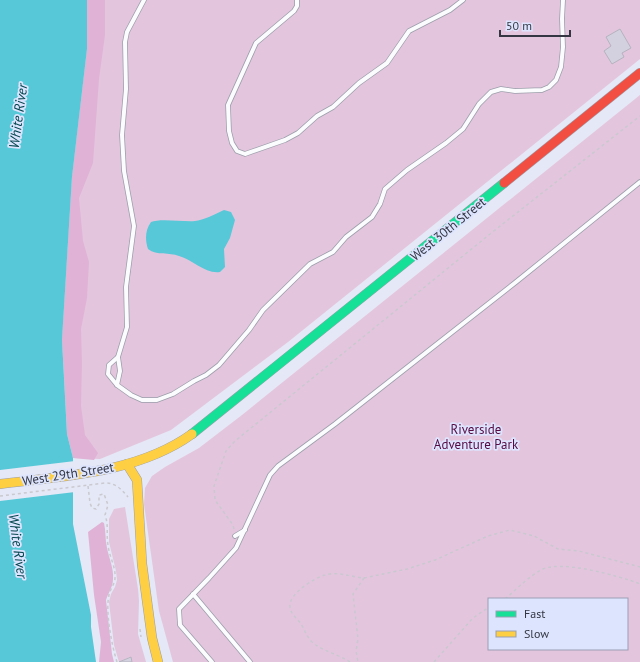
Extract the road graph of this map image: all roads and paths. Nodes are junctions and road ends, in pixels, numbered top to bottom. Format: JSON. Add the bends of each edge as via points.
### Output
{"nodes":[{"id":1,"x":144,"y":0,"type":"edge"},
{"id":2,"x":297,"y":0,"type":"edge"},
{"id":3,"x":463,"y":0,"type":"edge"},
{"id":4,"x":563,"y":0,"type":"edge"},
{"id":5,"x":640,"y":73,"type":"edge"},
{"id":6,"x":640,"y":116,"type":"edge"},
{"id":7,"x":640,"y":182,"type":"edge"},
{"id":8,"x":118,"y":357,"type":"junction"},
{"id":9,"x":256,"y":384,"type":"joint"},
{"id":10,"x":117,"y":385,"type":"junction"},
{"id":11,"x":127,"y":464,"type":"junction"},
{"id":12,"x":0,"y":484,"type":"edge"},
{"id":13,"x":88,"y":486,"type":"dead end"},
{"id":14,"x":82,"y":487,"type":"dead end"},
{"id":15,"x":0,"y":496,"type":"edge"},
{"id":16,"x":245,"y":530,"type":"junction"},
{"id":17,"x":235,"y":536,"type":"joint"},
{"id":18,"x":640,"y":567,"type":"edge"},
{"id":19,"x":364,"y":578,"type":"junction"},
{"id":20,"x":640,"y":584,"type":"edge"},
{"id":21,"x":193,"y":594,"type":"junction"},
{"id":22,"x":506,"y":598,"type":"edge"},
{"id":23,"x":488,"y":608,"type":"edge"},
{"id":24,"x":116,"y":662,"type":"edge"},
{"id":25,"x":158,"y":662,"type":"edge"},
{"id":26,"x":212,"y":662,"type":"edge"},
{"id":27,"x":250,"y":662,"type":"edge"},
{"id":28,"x":350,"y":662,"type":"edge"},
{"id":29,"x":358,"y":662,"type":"edge"},
{"id":30,"x":434,"y":662,"type":"edge"}],
"edges":[{"from":1,"to":8,"type":"lane","via":[[127,32],[125,42],[126,89],[122,135],[124,171],[134,226],[126,287],[127,327]]},
{"from":2,"to":3,"type":"lane","via":[[294,11],[256,43],[228,105],[232,143],[237,151],[245,154],[298,133],[317,116],[333,107],[359,83],[388,63],[409,31],[450,10]]},
{"from":4,"to":10,"type":"lane","via":[[561,67],[556,80],[549,87],[542,90],[491,92],[479,104],[463,129],[386,189],[372,217],[346,237],[333,252],[310,264],[263,310],[219,365],[206,375],[157,400],[142,400]]},
{"from":5,"to":9,"type":"main road","name":"West 30th Street"},
{"from":6,"to":17,"type":"path","via":[[235,441],[226,451],[214,486],[215,500],[233,525]]},
{"from":7,"to":16,"type":"lane","via":[[510,287],[278,466],[270,475]]},
{"from":8,"to":10,"type":"lane","via":[[120,371]]},
{"from":8,"to":10,"type":"lane","via":[[109,365],[108,374]]},
{"from":9,"to":11,"type":"main road","name":"West 29th Street","via":[[190,436],[167,449]]},
{"from":11,"to":12,"type":"main road","name":"West 29th Street","via":[[88,474]]},
{"from":11,"to":25,"type":"main road","via":[[136,480],[142,564],[152,638]]},
{"from":13,"to":24,"type":"path","via":[[92,508],[96,509],[99,504],[98,495],[102,494],[108,505],[105,515],[108,523],[108,548],[115,577],[108,605]]},
{"from":14,"to":15,"type":"path"},
{"from":16,"to":17,"type":"lane"},
{"from":16,"to":21,"type":"lane","via":[[236,548]]},
{"from":18,"to":19,"type":"path","via":[[579,551],[558,549],[534,536],[510,530],[488,536],[435,560]]},
{"from":19,"to":28,"type":"path","via":[[344,574],[325,575],[294,595],[290,606],[306,636]]},
{"from":19,"to":29,"type":"path","via":[[353,594]]},
{"from":20,"to":22,"type":"path","via":[[568,566],[555,566],[542,569]]},
{"from":21,"to":26,"type":"lane","via":[[179,609],[180,625]]},
{"from":21,"to":27,"type":"lane"},
{"from":23,"to":30,"type":"path","via":[[473,618]]}]}
